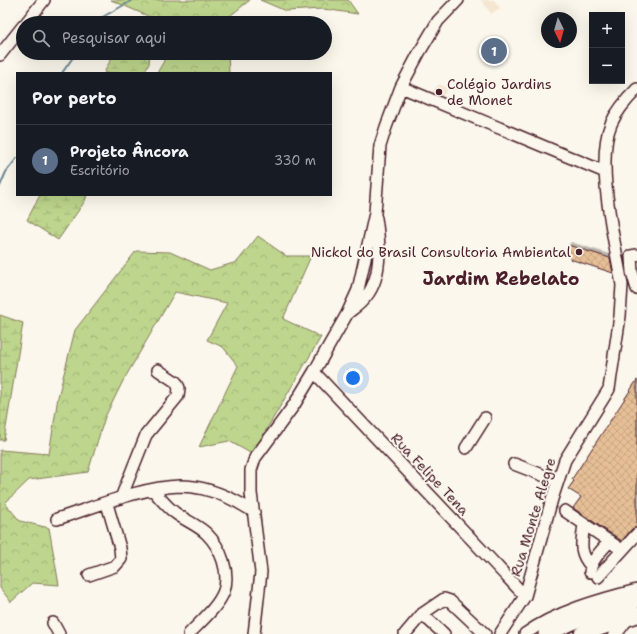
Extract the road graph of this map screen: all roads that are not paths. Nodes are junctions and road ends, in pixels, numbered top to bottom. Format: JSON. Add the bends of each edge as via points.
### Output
{"nodes":[{"id":1,"x":44,"y":0,"type":"edge"},
{"id":2,"x":458,"y":0,"type":"edge"},
{"id":3,"x":31,"y":16,"type":"edge"},
{"id":4,"x":16,"y":35,"type":"edge"},
{"id":5,"x":0,"y":55,"type":"edge"},
{"id":6,"x":401,"y":87,"type":"junction"},
{"id":7,"x":637,"y":89,"type":"edge"},
{"id":8,"x":605,"y":172,"type":"junction"},
{"id":9,"x":637,"y":255,"type":"edge"},
{"id":10,"x":637,"y":289,"type":"edge"},
{"id":11,"x":158,"y":370,"type":"dead end"},
{"id":12,"x":314,"y":372,"type":"junction"},
{"id":13,"x":485,"y":418,"type":"dead end"},
{"id":14,"x":466,"y":448,"type":"dead end"},
{"id":15,"x":514,"y":464,"type":"dead end"},
{"id":16,"x":558,"y":481,"type":"junction"},
{"id":17,"x":152,"y":490,"type":"junction"},
{"id":18,"x":121,"y":498,"type":"junction"},
{"id":19,"x":107,"y":504,"type":"junction"},
{"id":20,"x":565,"y":511,"type":"dead end"},
{"id":21,"x":254,"y":512,"type":"junction"},
{"id":22,"x":57,"y":518,"type":"dead end"},
{"id":23,"x":584,"y":524,"type":"junction"},
{"id":24,"x":637,"y":534,"type":"edge"},
{"id":25,"x":610,"y":542,"type":"junction"},
{"id":26,"x":622,"y":550,"type":"junction"},
{"id":27,"x":593,"y":572,"type":"junction"},
{"id":28,"x":89,"y":575,"type":"dead end"},
{"id":29,"x":637,"y":590,"type":"edge"},
{"id":30,"x":524,"y":596,"type":"junction"},
{"id":31,"x":637,"y":600,"type":"edge"},
{"id":32,"x":422,"y":614,"type":"junction"},
{"id":33,"x":632,"y":616,"type":"edge"},
{"id":34,"x":54,"y":623,"type":"dead end"},
{"id":35,"x":59,"y":634,"type":"edge"},
{"id":36,"x":190,"y":634,"type":"edge"},
{"id":37,"x":254,"y":634,"type":"edge"},
{"id":38,"x":405,"y":634,"type":"edge"},
{"id":39,"x":444,"y":634,"type":"edge"},
{"id":40,"x":485,"y":634,"type":"edge"},
{"id":41,"x":500,"y":634,"type":"edge"},
{"id":42,"x":525,"y":634,"type":"edge"},
{"id":43,"x":546,"y":634,"type":"edge"},
{"id":44,"x":582,"y":634,"type":"edge"},
{"id":45,"x":615,"y":634,"type":"edge"}],
"edges":[{"from":1,"to":3,"type":"street"},
{"from":2,"to":6,"type":"street","via":[[438,21]]},
{"from":4,"to":5,"type":"street"},
{"from":6,"to":8,"type":"street"},
{"from":6,"to":12,"type":"street","via":[[380,146],[375,213],[379,249],[376,277],[364,300],[347,314]]},
{"from":7,"to":8,"type":"street","name":"Rua Monte Alegre","via":[[623,103],[611,124],[605,153]]},
{"from":8,"to":16,"type":"street","name":"Rua Monte Alegre","via":[[622,285],[609,389],[565,460]]},
{"from":9,"to":10,"type":"street","via":[[631,256]]},
{"from":11,"to":18,"type":"street","via":[[176,382],[179,388],[178,396],[146,435]]},
{"from":12,"to":21,"type":"street","via":[[294,405],[255,458],[250,478]]},
{"from":12,"to":30,"type":"street","name":"Rua Felipe Tena"},
{"from":13,"to":14,"type":"street"},
{"from":15,"to":16,"type":"street"},
{"from":16,"to":30,"type":"street","name":"Rua Monte Alegre"},
{"from":17,"to":18,"type":"street"},
{"from":17,"to":21,"type":"street","via":[[181,486],[199,488],[223,495]]},
{"from":17,"to":36,"type":"street","via":[[173,512],[206,534],[216,545],[226,574],[224,590]]},
{"from":18,"to":19,"type":"street"},
{"from":19,"to":22,"type":"street"},
{"from":19,"to":28,"type":"street","via":[[121,559],[115,566]]},
{"from":20,"to":23,"type":"street"},
{"from":21,"to":37,"type":"street","via":[[261,572]]},
{"from":23,"to":25,"type":"street"},
{"from":23,"to":27,"type":"street","via":[[583,558]]},
{"from":24,"to":26,"type":"street"},
{"from":25,"to":26,"type":"street"},
{"from":25,"to":27,"type":"street"},
{"from":26,"to":27,"type":"street"},
{"from":29,"to":42,"type":"street","via":[[571,611]]},
{"from":30,"to":41,"type":"street","name":"Rua Monte Alegre"},
{"from":31,"to":43,"type":"highway","via":[[577,620]]},
{"from":32,"to":38,"type":"street"},
{"from":32,"to":39,"type":"street"},
{"from":32,"to":40,"type":"street","via":[[444,599],[450,600]]},
{"from":33,"to":44,"type":"highway"},
{"from":33,"to":45,"type":"main road"},
{"from":34,"to":35,"type":"street"}]}
